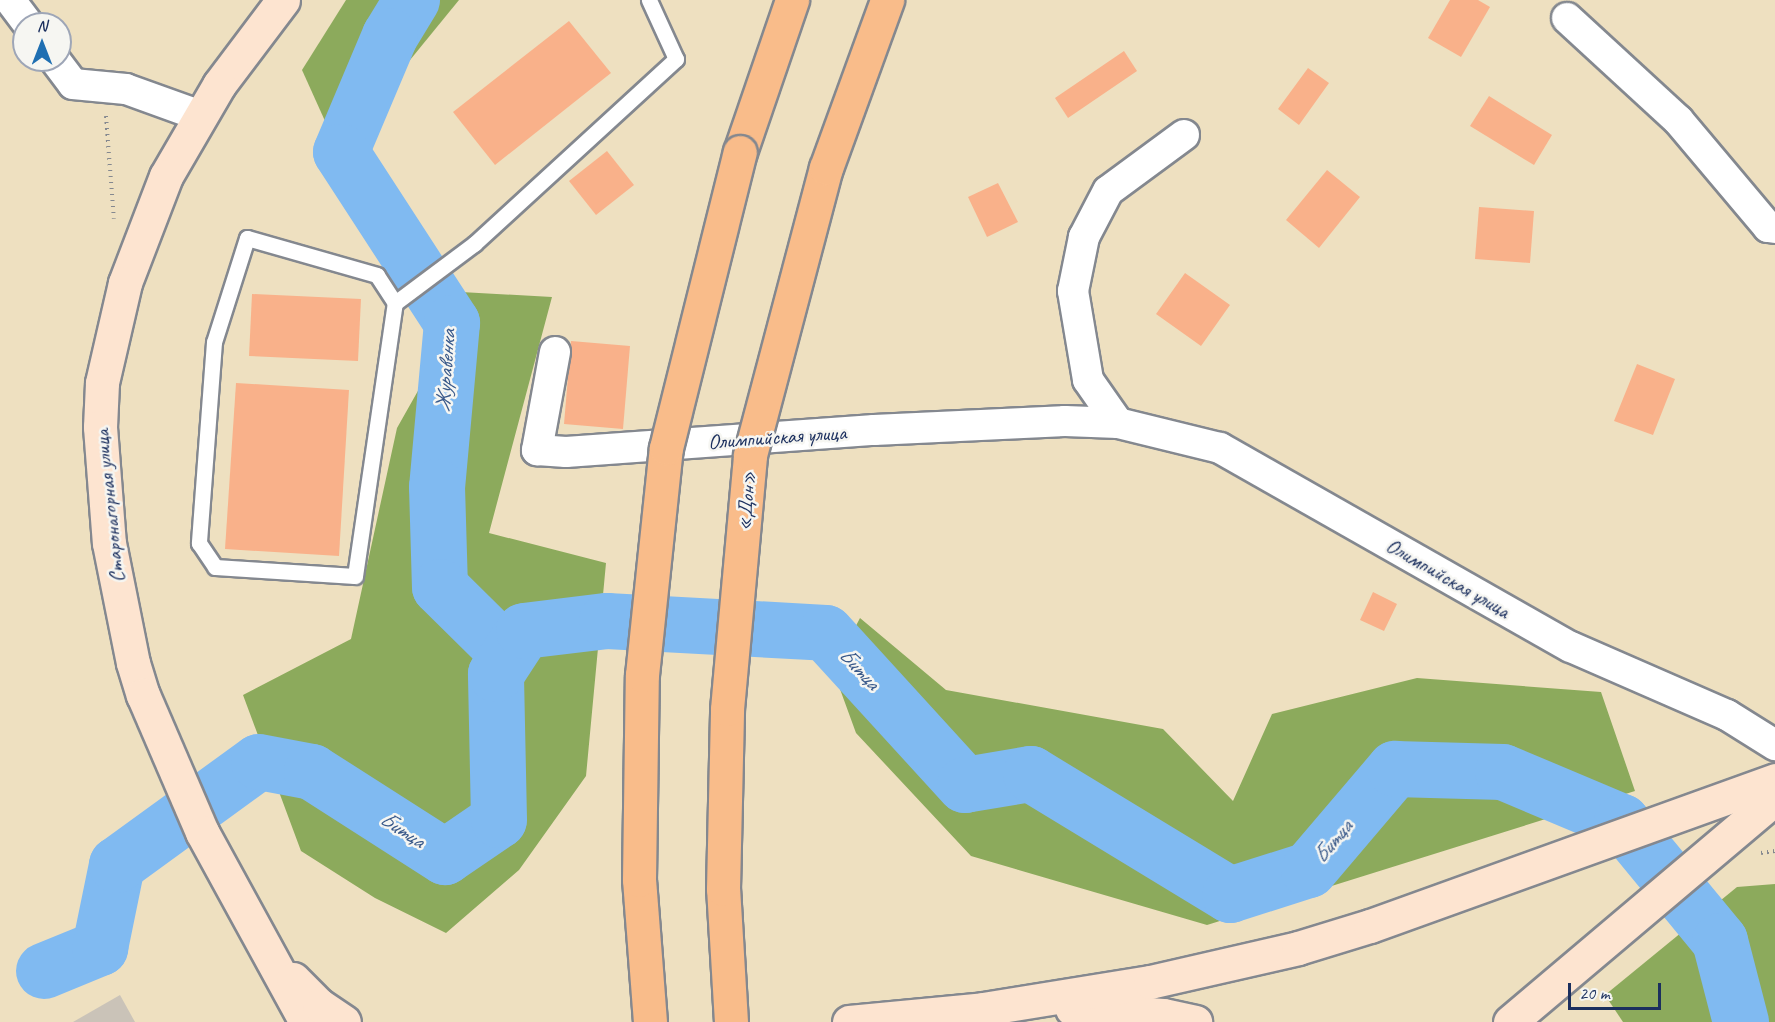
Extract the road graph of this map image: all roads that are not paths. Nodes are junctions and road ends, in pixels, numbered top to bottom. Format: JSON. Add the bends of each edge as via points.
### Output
{"nodes":[{"id":1,"x":283,"y":0,"type":"edge"},
{"id":2,"x":649,"y":0,"type":"edge"},
{"id":3,"x":792,"y":0,"type":"edge"},
{"id":4,"x":887,"y":0,"type":"edge"},
{"id":5,"x":1567,"y":18,"type":"dead end"},
{"id":6,"x":64,"y":72,"type":"edge"},
{"id":7,"x":201,"y":116,"type":"junction"},
{"id":8,"x":1184,"y":135,"type":"dead end"},
{"id":9,"x":1775,"y":228,"type":"edge"},
{"id":10,"x":395,"y":303,"type":"junction"},
{"id":11,"x":555,"y":352,"type":"dead end"},
{"id":12,"x":1118,"y":423,"type":"junction"},
{"id":13,"x":1775,"y":745,"type":"edge"},
{"id":14,"x":1775,"y":780,"type":"edge"},
{"id":15,"x":1775,"y":798,"type":"edge"},
{"id":16,"x":257,"y":933,"type":"junction"},
{"id":17,"x":982,"y":1009,"type":"junction"},
{"id":18,"x":306,"y":1022,"type":"edge"},
{"id":19,"x":344,"y":1022,"type":"edge"},
{"id":20,"x":650,"y":1022,"type":"edge"},
{"id":21,"x":731,"y":1022,"type":"edge"},
{"id":22,"x":849,"y":1022,"type":"edge"},
{"id":23,"x":1195,"y":1022,"type":"edge"},
{"id":24,"x":1510,"y":1022,"type":"edge"}],
"edges":[{"from":1,"to":7,"type":"main road","name":"Старонагорная улица"},
{"from":2,"to":10,"type":"lane","via":[[676,60],[474,244]]},
{"from":3,"to":20,"type":"highway","bridge":true,"via":[[740,152],[666,447],[642,675],[639,880]]},
{"from":4,"to":21,"type":"highway","name":"«Дон»","bridge":true,"via":[[826,168],[750,455],[727,710],[723,890]]},
{"from":5,"to":9,"type":"street","via":[[1678,120],[1768,227]]},
{"from":6,"to":7,"type":"street","via":[[73,84],[126,88]]},
{"from":7,"to":16,"type":"main road","name":"Старонагорная улица","via":[[166,176],[124,283],[102,383],[100,439],[109,543],[143,695],[202,832]]},
{"from":8,"to":12,"type":"street","via":[[1108,191],[1084,237],[1072,291],[1088,380]]},
{"from":10,"to":10,"type":"lane","via":[[377,275],[247,238],[214,342],[199,543],[215,567],[355,576]]},
{"from":11,"to":12,"type":"street","name":"Олимпийская улица","via":[[537,450],[566,452],[1065,421]]},
{"from":12,"to":13,"type":"street","name":"Олимпийская улица","via":[[1220,448],[1571,647],[1727,715]]},
{"from":14,"to":17,"type":"main road","via":[[1370,926],[1298,948],[1150,982]]},
{"from":15,"to":24,"type":"main road"},
{"from":16,"to":18,"type":"main road"},
{"from":16,"to":19,"type":"main road","via":[[298,986]]},
{"from":17,"to":22,"type":"main road"},
{"from":17,"to":23,"type":"main road","via":[[1040,1007],[1133,1012]]}]}
